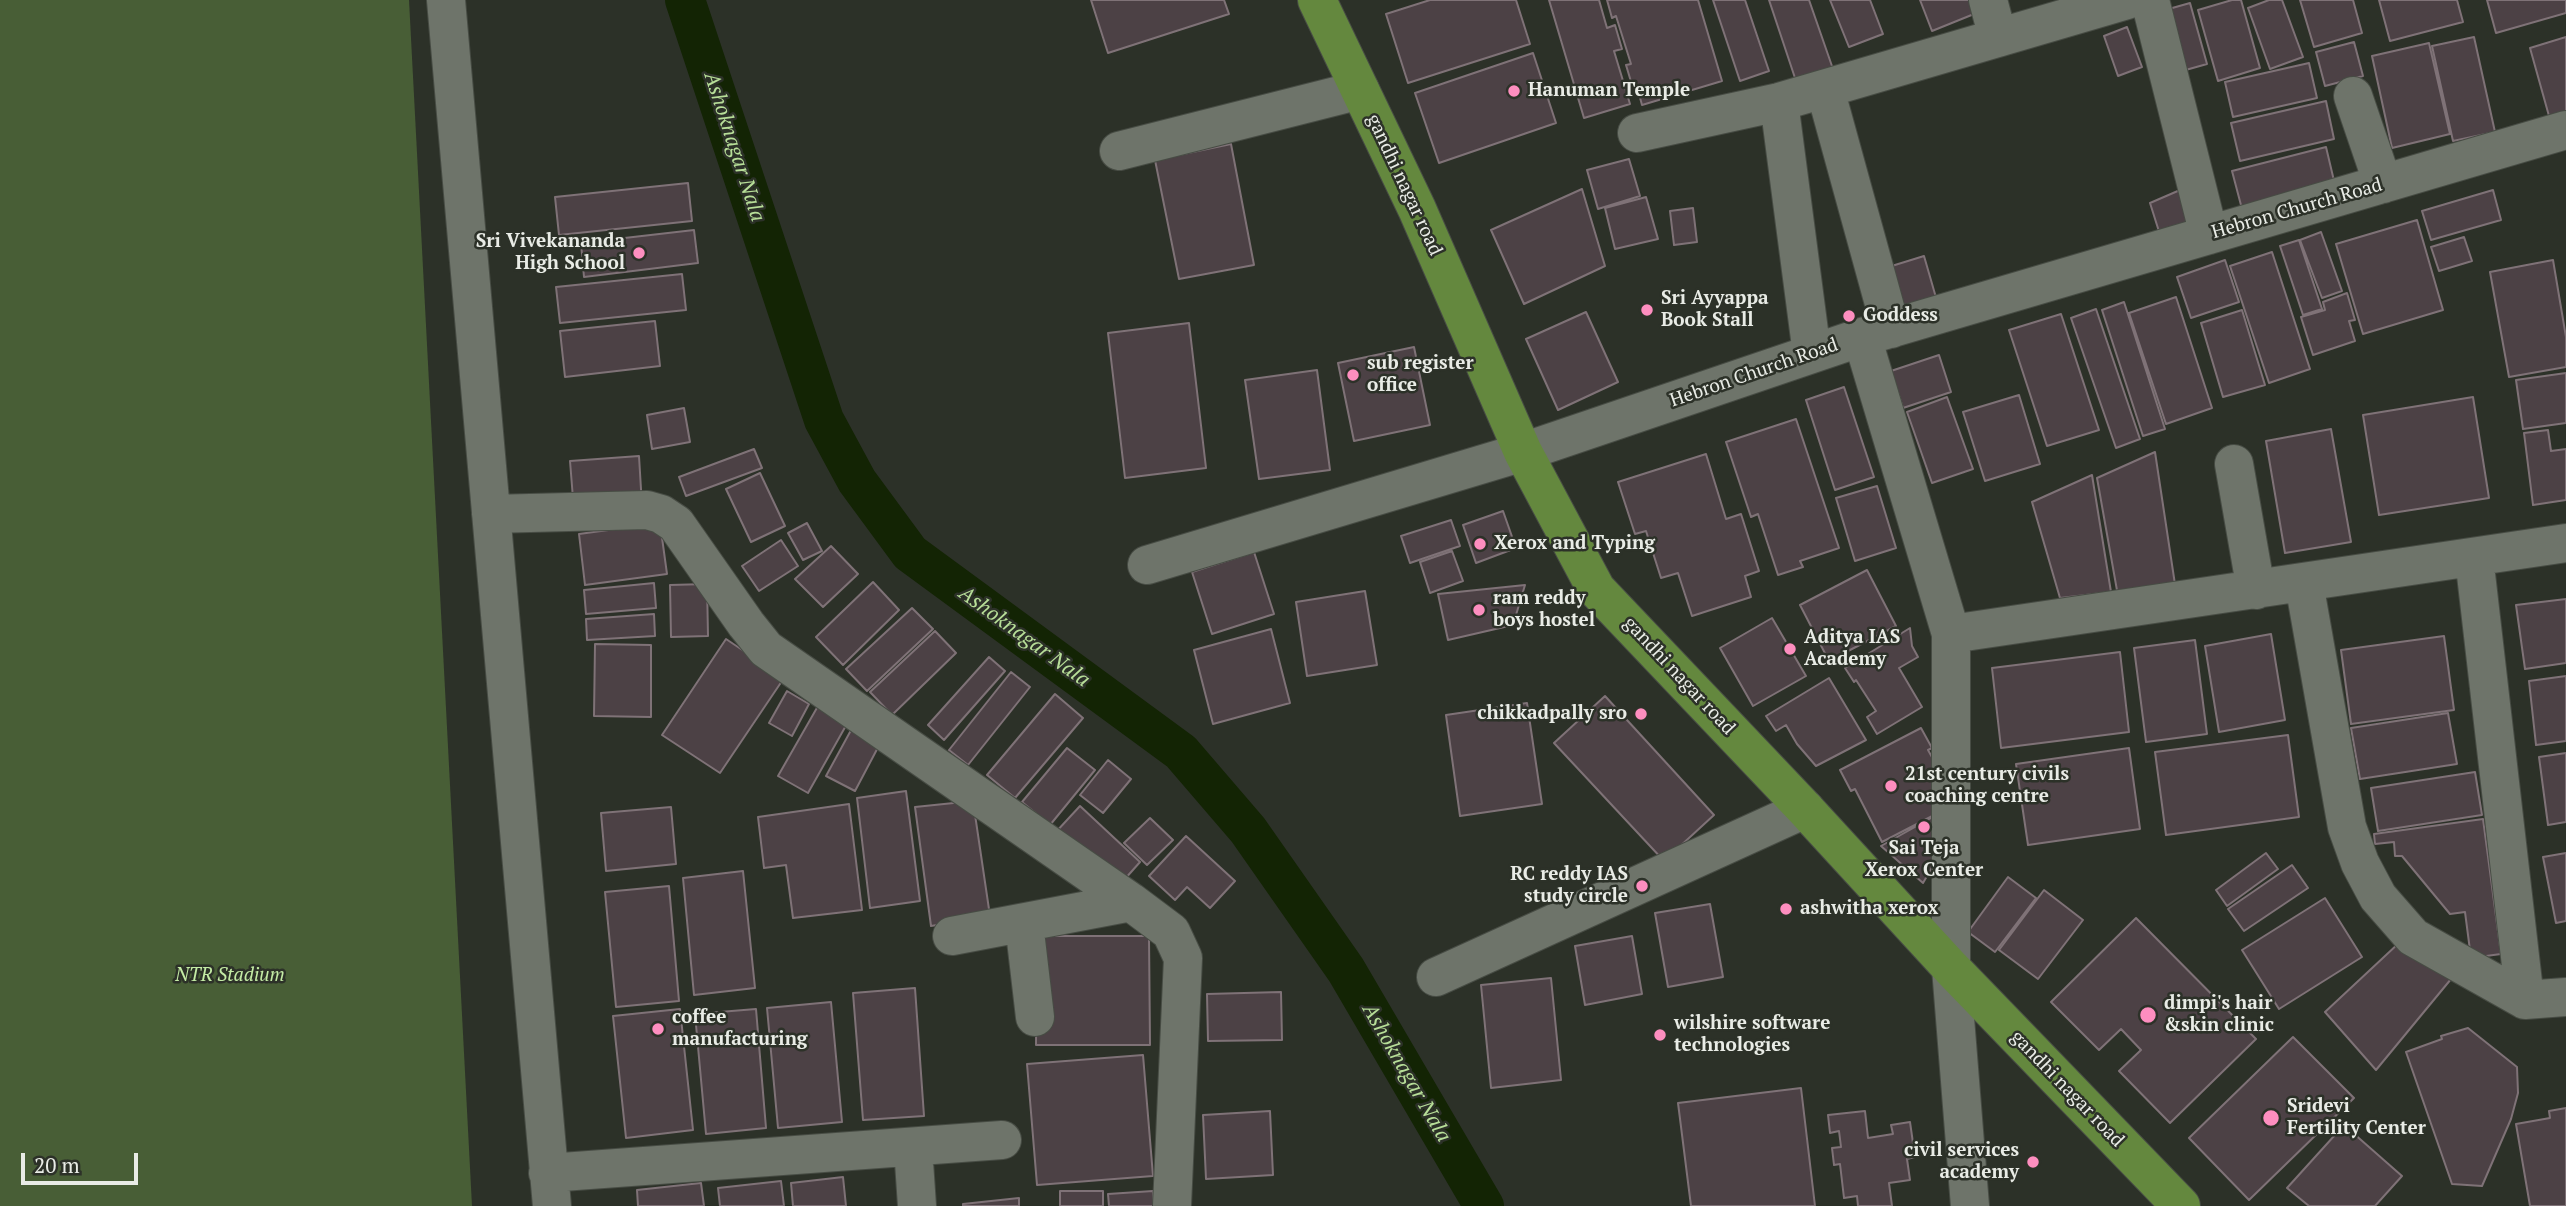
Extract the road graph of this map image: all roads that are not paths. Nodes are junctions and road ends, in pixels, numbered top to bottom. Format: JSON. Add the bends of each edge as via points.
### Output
{"nodes":[{"id":1,"x":446,"y":0,"type":"edge"},
{"id":2,"x":1317,"y":0,"type":"edge"},
{"id":3,"x":1987,"y":0,"type":"edge"},
{"id":4,"x":2127,"y":0,"type":"edge"},
{"id":5,"x":2150,"y":0,"type":"edge"},
{"id":6,"x":1998,"y":38,"type":"junction"},
{"id":7,"x":1825,"y":89,"type":"junction"},
{"id":8,"x":1360,"y":90,"type":"junction"},
{"id":9,"x":2353,"y":96,"type":"dead end"},
{"id":10,"x":1779,"y":102,"type":"junction"},
{"id":11,"x":2566,"y":130,"type":"edge"},
{"id":12,"x":1637,"y":133,"type":"dead end"},
{"id":13,"x":1119,"y":151,"type":"dead end"},
{"id":14,"x":2383,"y":184,"type":"junction"},
{"id":15,"x":2209,"y":235,"type":"junction"},
{"id":16,"x":1877,"y":333,"type":"junction"},
{"id":17,"x":1812,"y":354,"type":"junction"},
{"id":18,"x":1523,"y":452,"type":"junction"},
{"id":19,"x":2234,"y":464,"type":"dead end"},
{"id":20,"x":491,"y":514,"type":"junction"},
{"id":21,"x":2566,"y":543,"type":"edge"},
{"id":22,"x":2474,"y":557,"type":"junction"},
{"id":23,"x":1147,"y":565,"type":"dead end"},
{"id":24,"x":2304,"y":583,"type":"junction"},
{"id":25,"x":2256,"y":590,"type":"junction"},
{"id":26,"x":1951,"y":635,"type":"junction"},
{"id":27,"x":1805,"y":809,"type":"junction"},
{"id":28,"x":1131,"y":902,"type":"junction"},
{"id":29,"x":1024,"y":923,"type":"junction"},
{"id":30,"x":952,"y":936,"type":"dead end"},
{"id":31,"x":1951,"y":968,"type":"junction"},
{"id":32,"x":1436,"y":977,"type":"dead end"},
{"id":33,"x":2566,"y":997,"type":"edge"},
{"id":34,"x":2525,"y":1000,"type":"junction"},
{"id":35,"x":1035,"y":1017,"type":"dead end"},
{"id":36,"x":1002,"y":1140,"type":"dead end"},
{"id":37,"x":913,"y":1147,"type":"junction"},
{"id":38,"x":550,"y":1190,"type":"edge"},
{"id":39,"x":917,"y":1206,"type":"edge"},
{"id":40,"x":1172,"y":1206,"type":"edge"},
{"id":41,"x":1970,"y":1206,"type":"edge"},
{"id":42,"x":2181,"y":1206,"type":"edge"}],
"edges":[{"from":1,"to":20,"type":"street"},
{"from":2,"to":8,"type":"main road","name":"gandhi nagar road"},
{"from":3,"to":6,"type":"street"},
{"from":4,"to":6,"type":"street"},
{"from":5,"to":15,"type":"street"},
{"from":6,"to":7,"type":"street"},
{"from":7,"to":10,"type":"street"},
{"from":7,"to":16,"type":"street"},
{"from":8,"to":13,"type":"street"},
{"from":8,"to":18,"type":"main road","name":"gandhi nagar road"},
{"from":9,"to":14,"type":"street"},
{"from":10,"to":12,"type":"street"},
{"from":10,"to":17,"type":"street"},
{"from":11,"to":14,"type":"street","name":"Hebron Church Road"},
{"from":14,"to":15,"type":"street","name":"Hebron Church Road"},
{"from":15,"to":16,"type":"street","name":"Hebron Church Road"},
{"from":16,"to":17,"type":"street","name":"Hebron Church Road"},
{"from":16,"to":26,"type":"street"},
{"from":17,"to":18,"type":"street","name":"Hebron Church Road"},
{"from":18,"to":23,"type":"street","name":"Hebron Church Road"},
{"from":18,"to":27,"type":"main road","name":"gandhi nagar road","via":[[1596,589]]},
{"from":19,"to":25,"type":"street"},
{"from":20,"to":28,"type":"street","via":[[647,510],[661,514],[676,524],[766,649]]},
{"from":20,"to":38,"type":"street"},
{"from":21,"to":22,"type":"street"},
{"from":22,"to":24,"type":"street"},
{"from":22,"to":34,"type":"street"},
{"from":24,"to":25,"type":"street"},
{"from":24,"to":34,"type":"street","via":[[2347,827],[2378,897],[2413,937]]},
{"from":25,"to":26,"type":"street"},
{"from":26,"to":31,"type":"street"},
{"from":27,"to":31,"type":"main road","name":"gandhi nagar road"},
{"from":27,"to":32,"type":"street"},
{"from":28,"to":29,"type":"street"},
{"from":28,"to":40,"type":"street","via":[[1171,932],[1183,958]]},
{"from":29,"to":30,"type":"street"},
{"from":29,"to":35,"type":"street"},
{"from":31,"to":41,"type":"street"},
{"from":31,"to":42,"type":"main road","name":"gandhi nagar road"},
{"from":33,"to":34,"type":"street"},
{"from":36,"to":37,"type":"street"},
{"from":37,"to":38,"type":"street"},
{"from":37,"to":39,"type":"street"}]}
